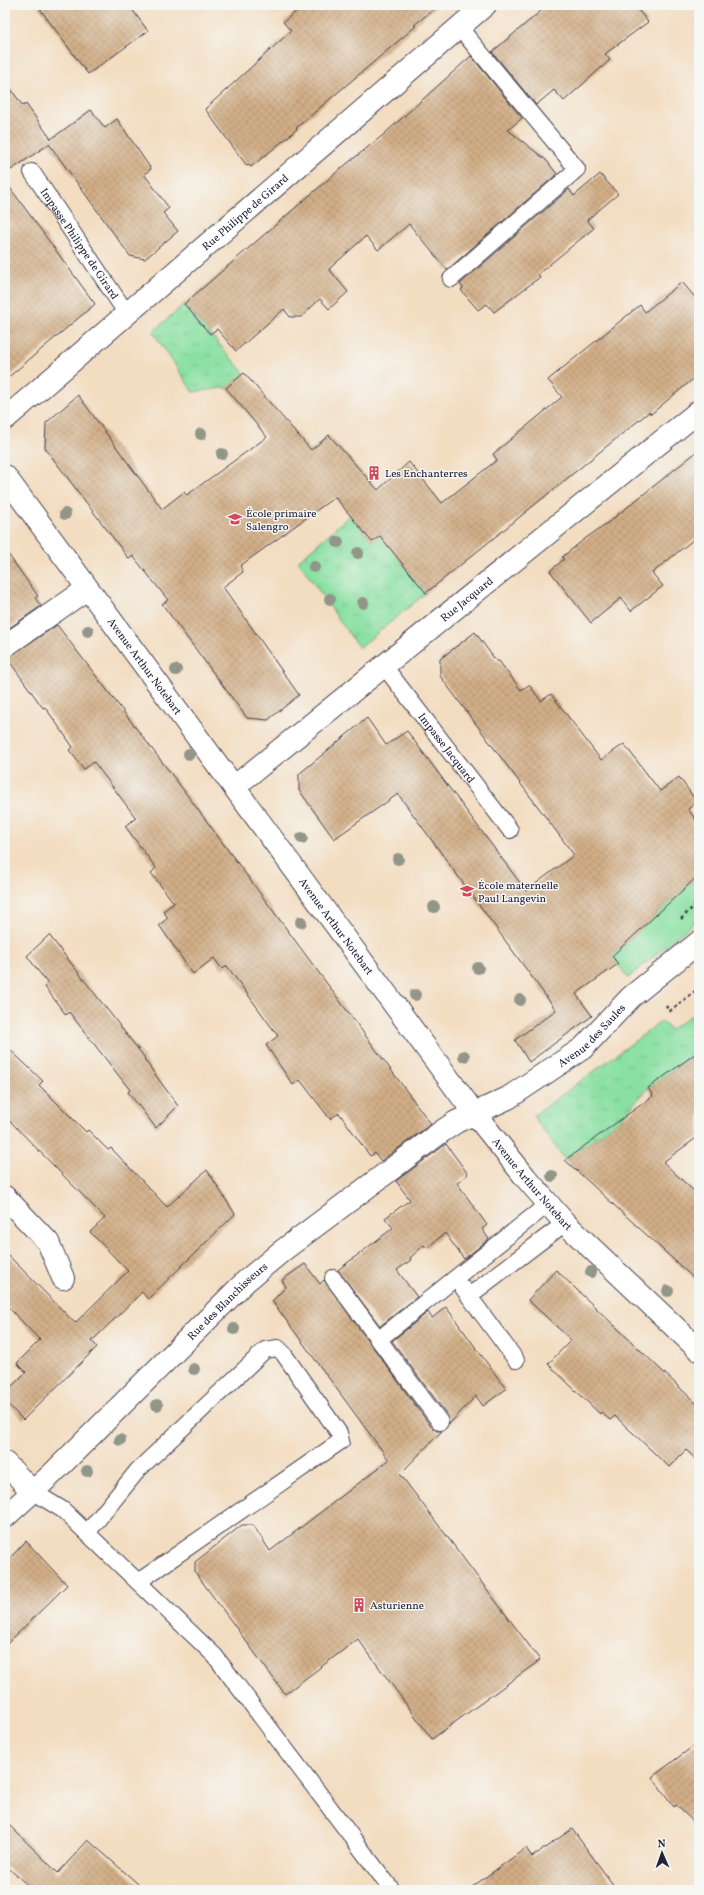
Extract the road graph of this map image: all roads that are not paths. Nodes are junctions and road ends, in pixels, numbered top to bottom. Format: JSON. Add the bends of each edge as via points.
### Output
{"nodes":[{"id":1,"x":485,"y":5,"type":"edge"},
{"id":2,"x":459,"y":27,"type":"junction"},
{"id":3,"x":32,"y":172,"type":"dead end"},
{"id":4,"x":451,"y":279,"type":"dead end"},
{"id":5,"x":127,"y":314,"type":"junction"},
{"id":6,"x":699,"y":412,"type":"edge"},
{"id":7,"x":5,"y":419,"type":"edge"},
{"id":8,"x":5,"y":476,"type":"edge"},
{"id":9,"x":86,"y":589,"type":"junction"},
{"id":10,"x":5,"y":646,"type":"edge"},
{"id":11,"x":384,"y":666,"type":"junction"},
{"id":12,"x":234,"y":787,"type":"junction"},
{"id":13,"x":510,"y":830,"type":"dead end"},
{"id":14,"x":697,"y":947,"type":"edge"},
{"id":15,"x":474,"y":1113,"type":"junction"},
{"id":16,"x":5,"y":1197,"type":"edge"},
{"id":17,"x":548,"y":1204,"type":"junction"},
{"id":18,"x":565,"y":1223,"type":"junction"},
{"id":19,"x":63,"y":1278,"type":"dead end"},
{"id":20,"x":333,"y":1278,"type":"dead end"},
{"id":21,"x":456,"y":1279,"type":"junction"},
{"id":22,"x":469,"y":1296,"type":"junction"},
{"id":23,"x":378,"y":1340,"type":"junction"},
{"id":24,"x":699,"y":1350,"type":"edge"},
{"id":25,"x":516,"y":1360,"type":"dead end"},
{"id":26,"x":440,"y":1422,"type":"dead end"},
{"id":27,"x":5,"y":1463,"type":"edge"},
{"id":28,"x":32,"y":1491,"type":"junction"},
{"id":29,"x":5,"y":1517,"type":"edge"},
{"id":30,"x":87,"y":1533,"type":"junction"},
{"id":31,"x":138,"y":1582,"type":"junction"},
{"id":32,"x":392,"y":1890,"type":"edge"}],
"edges":[{"from":1,"to":2,"type":"street","name":"Rue Philippe de Girard"},
{"from":2,"to":4,"type":"lane","via":[[577,169]]},
{"from":2,"to":5,"type":"street","name":"Rue Philippe de Girard"},
{"from":3,"to":5,"type":"lane","name":"Impasse Philippe de Girard"},
{"from":5,"to":7,"type":"street","name":"Rue Philippe de Girard"},
{"from":6,"to":11,"type":"street","name":"Rue Jacquard"},
{"from":8,"to":9,"type":"street","name":"Avenue Arthur Notebart"},
{"from":9,"to":10,"type":"street"},
{"from":9,"to":12,"type":"street","name":"Avenue Arthur Notebart"},
{"from":11,"to":12,"type":"street","name":"Rue Jacquard"},
{"from":11,"to":13,"type":"lane","name":"Impasse Jacquard"},
{"from":12,"to":15,"type":"street","name":"Avenue Arthur Notebart"},
{"from":14,"to":15,"type":"street","name":"Avenue des Saules","via":[[631,997],[582,1048],[508,1098]]},
{"from":15,"to":17,"type":"street","name":"Avenue Arthur Notebart"},
{"from":15,"to":28,"type":"street","name":"Rue des Blanchisseurs","via":[[441,1132],[246,1281]]},
{"from":16,"to":19,"type":"street","via":[[48,1242]]},
{"from":17,"to":18,"type":"street","name":"Avenue Arthur Notebart"},
{"from":17,"to":21,"type":"lane"},
{"from":18,"to":22,"type":"lane"},
{"from":18,"to":24,"type":"street","name":"Avenue Arthur Notebart"},
{"from":20,"to":23,"type":"lane"},
{"from":21,"to":22,"type":"lane"},
{"from":21,"to":23,"type":"lane"},
{"from":22,"to":25,"type":"lane"},
{"from":23,"to":26,"type":"lane"},
{"from":27,"to":28,"type":"street"},
{"from":28,"to":29,"type":"street","name":"Rue des Blanchisseurs"},
{"from":28,"to":30,"type":"lane","via":[[63,1510]]},
{"from":30,"to":31,"type":"lane"},
{"from":30,"to":31,"type":"lane","via":[[138,1470],[265,1350],[278,1348],[338,1433],[341,1441]]},
{"from":31,"to":32,"type":"lane","via":[[215,1656]]}]}
